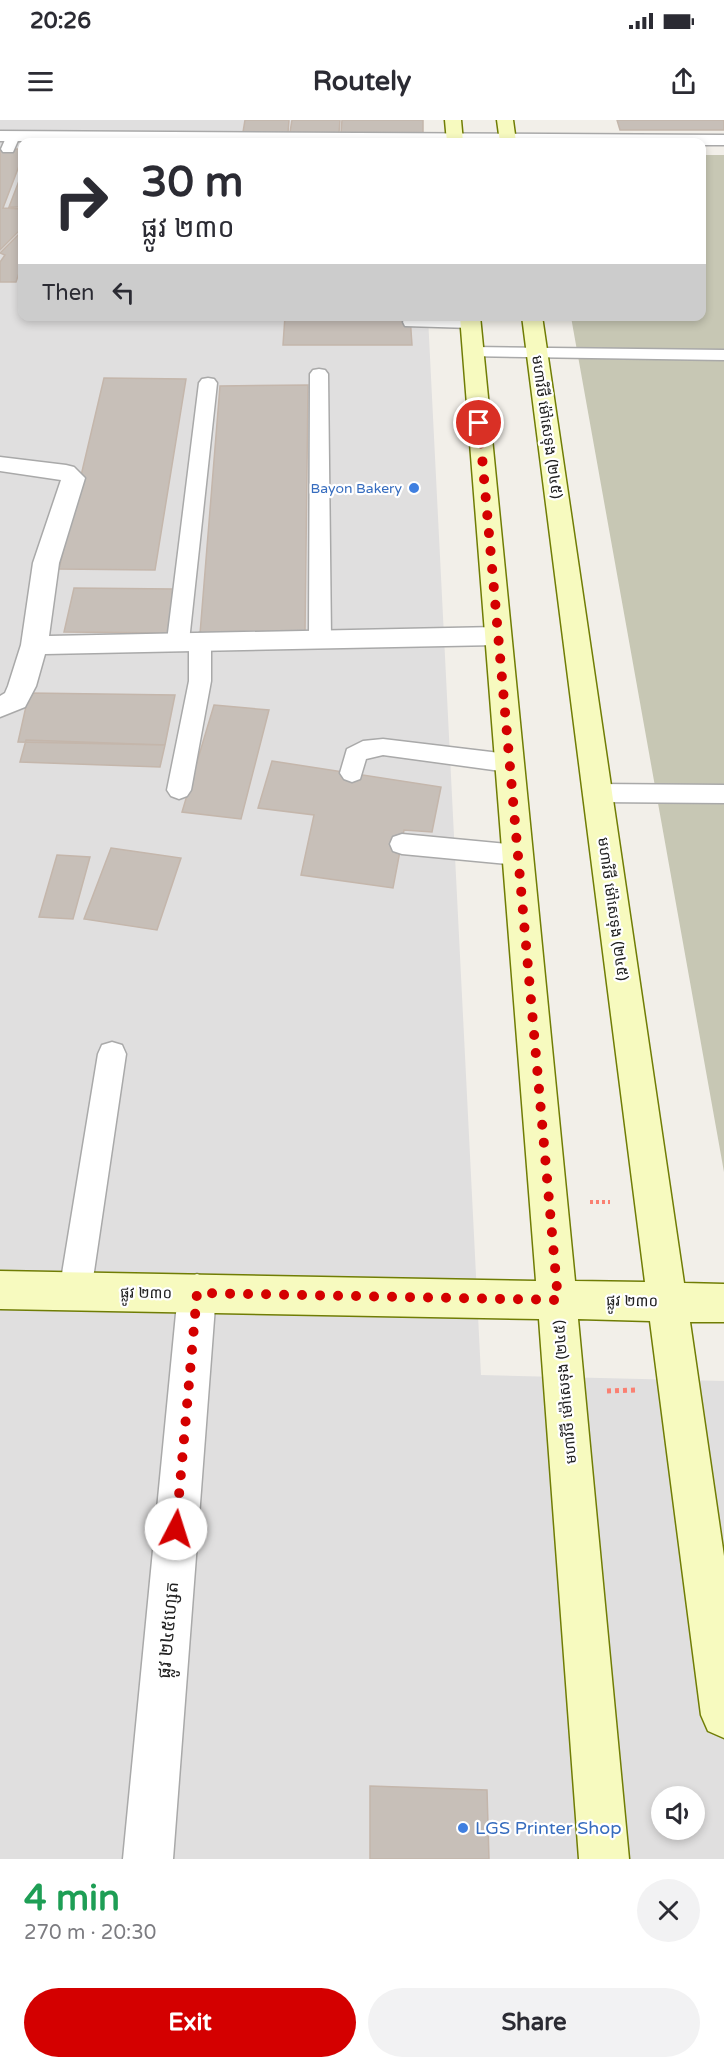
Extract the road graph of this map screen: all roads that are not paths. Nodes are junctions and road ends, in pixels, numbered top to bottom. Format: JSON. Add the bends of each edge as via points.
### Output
{"nodes":[{"id":1,"x":453,"y":120,"type":"edge"},
{"id":2,"x":505,"y":120,"type":"edge"},
{"id":3,"x":136,"y":128,"type":"edge"},
{"id":4,"x":28,"y":138,"type":"edge"},
{"id":5,"x":291,"y":138,"type":"edge"},
{"id":6,"x":455,"y":138,"type":"edge"},
{"id":7,"x":508,"y":138,"type":"edge"},
{"id":8,"x":706,"y":140,"type":"edge"},
{"id":9,"x":724,"y":140,"type":"edge"},
{"id":10,"x":441,"y":321,"type":"edge"},
{"id":11,"x":471,"y":321,"type":"edge"},
{"id":12,"x":533,"y":321,"type":"edge"},
{"id":13,"x":411,"y":322,"type":"dead end"},
{"id":14,"x":473,"y":352,"type":"junction"},
{"id":15,"x":537,"y":352,"type":"junction"},
{"id":16,"x":724,"y":355,"type":"edge"},
{"id":17,"x":320,"y":374,"type":"dead end"},
{"id":18,"x":208,"y":383,"type":"dead end"},
{"id":19,"x":0,"y":464,"type":"edge"},
{"id":20,"x":497,"y":636,"type":"junction"},
{"id":21,"x":320,"y":639,"type":"junction"},
{"id":22,"x":189,"y":640,"type":"junction"},
{"id":23,"x":34,"y":645,"type":"junction"},
{"id":24,"x":0,"y":707,"type":"edge"},
{"id":25,"x":508,"y":763,"type":"junction"},
{"id":26,"x":352,"y":773,"type":"dead end"},
{"id":27,"x":179,"y":790,"type":"dead end"},
{"id":28,"x":597,"y":793,"type":"junction"},
{"id":29,"x":724,"y":794,"type":"edge"},
{"id":30,"x":402,"y":844,"type":"dead end"},
{"id":31,"x":517,"y":855,"type":"junction"},
{"id":32,"x":112,"y":1054,"type":"dead end"},
{"id":33,"x":0,"y":1290,"type":"edge"},
{"id":34,"x":75,"y":1292,"type":"junction"},
{"id":35,"x":197,"y":1293,"type":"junction"},
{"id":36,"x":558,"y":1300,"type":"junction"},
{"id":37,"x":666,"y":1302,"type":"junction"},
{"id":38,"x":724,"y":1303,"type":"edge"},
{"id":39,"x":724,"y":1715,"type":"edge"},
{"id":40,"x":148,"y":1859,"type":"edge"},
{"id":41,"x":604,"y":1859,"type":"edge"}],
"edges":[{"from":1,"to":6,"type":"main road"},
{"from":2,"to":7,"type":"main road"},
{"from":3,"to":4,"type":"street"},
{"from":3,"to":5,"type":"street"},
{"from":8,"to":9,"type":"street"},
{"from":10,"to":13,"type":"lane"},
{"from":11,"to":14,"type":"main road","name":"មហាវិថី ម៉ៅសេទុង (២៤៥)"},
{"from":12,"to":15,"type":"main road","name":"មហាវិថី ម៉ៅសេទុង (២៤៥)"},
{"from":14,"to":15,"type":"lane"},
{"from":14,"to":20,"type":"main road","name":"មហាវិថី ម៉ៅសេទុង (២៤៥)"},
{"from":15,"to":16,"type":"lane"},
{"from":15,"to":28,"type":"main road","name":"មហាវិថី ម៉ៅសេទុង (២៤៥)"},
{"from":17,"to":21,"type":"lane"},
{"from":18,"to":22,"type":"lane"},
{"from":19,"to":23,"type":"street","via":[[66,472],[73,478],[46,563]]},
{"from":20,"to":21,"type":"street"},
{"from":20,"to":25,"type":"main road","name":"មហាវិថី ម៉ៅសេទុង (២៤៥)"},
{"from":21,"to":22,"type":"street"},
{"from":22,"to":23,"type":"street"},
{"from":22,"to":27,"type":"lane","via":[[200,681]]},
{"from":23,"to":24,"type":"street","via":[[15,700]]},
{"from":25,"to":26,"type":"lane","via":[[383,747],[363,749],[355,755]]},
{"from":25,"to":31,"type":"main road","name":"មហាវិថី ម៉ៅសេទុង (២៤៥)"},
{"from":28,"to":29,"type":"lane"},
{"from":28,"to":37,"type":"main road","name":"មហាវិថី ម៉ៅសេទុង (២៤៥)"},
{"from":30,"to":31,"type":"lane"},
{"from":31,"to":36,"type":"main road","name":"មហាវិថី ម៉ៅសេទុង (២៤៥)"},
{"from":32,"to":34,"type":"lane"},
{"from":33,"to":34,"type":"main road","name":"ផ្លូវ ២៣០"},
{"from":34,"to":35,"type":"main road","name":"ផ្លូវ ២៣០"},
{"from":35,"to":36,"type":"main road","name":"ផ្លូវ ២៣០"},
{"from":35,"to":40,"type":"street","name":"ផ្លូវ ២៤៥ហ្សេត"},
{"from":36,"to":37,"type":"main road","name":"ផ្លូវ ២៣០"},
{"from":36,"to":41,"type":"main road","name":"មហាវិថី ម៉ៅសេទុង (២៤៥)"},
{"from":37,"to":38,"type":"main road","name":"ផ្លូវ ២៣០"},
{"from":37,"to":39,"type":"main road","name":"មហាវិថី ម៉ៅសេទុង (២៤៥)"}]}
